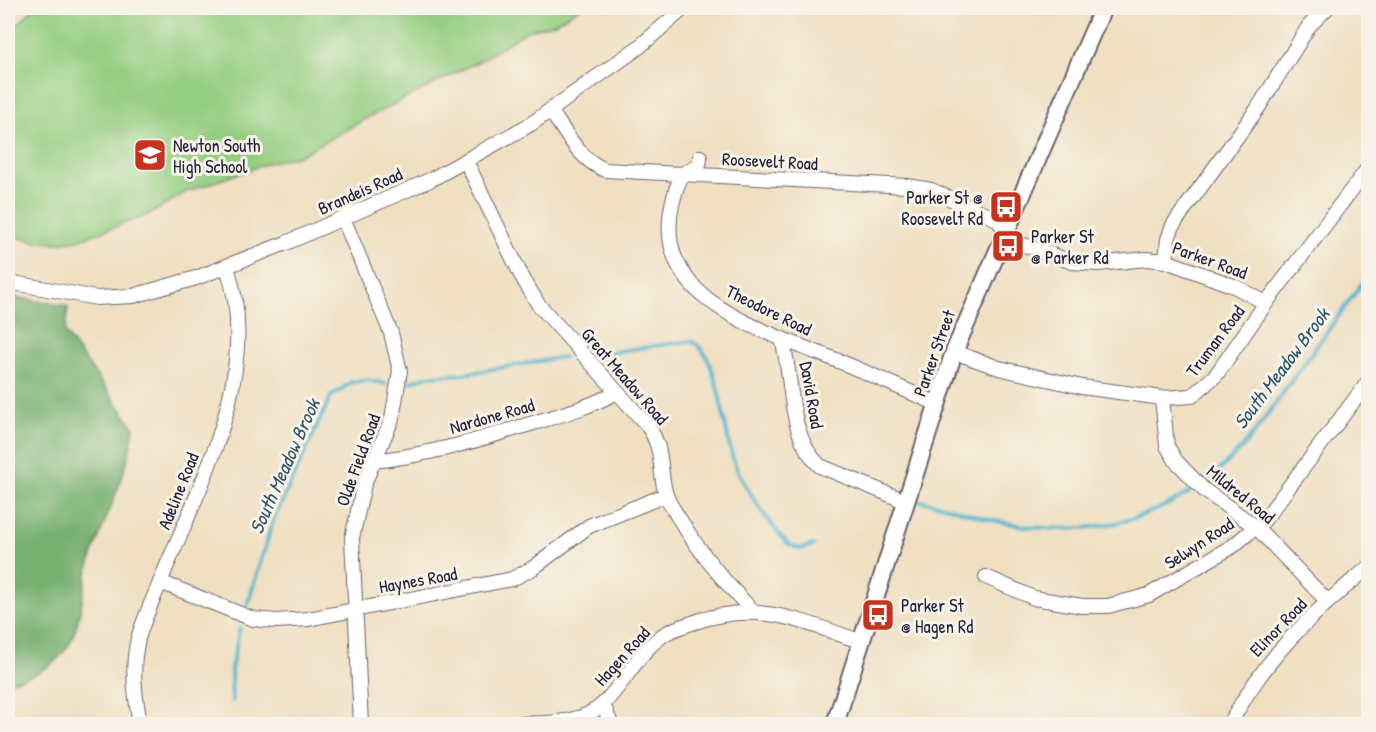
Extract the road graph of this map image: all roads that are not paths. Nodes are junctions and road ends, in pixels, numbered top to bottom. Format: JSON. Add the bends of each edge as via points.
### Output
{"nodes":[{"id":1,"x":684,"y":8,"type":"edge"},
{"id":2,"x":1103,"y":8,"type":"edge"},
{"id":3,"x":1327,"y":8,"type":"edge"},
{"id":4,"x":550,"y":111,"type":"junction"},
{"id":5,"x":700,"y":157,"type":"dead end"},
{"id":6,"x":466,"y":160,"type":"junction"},
{"id":7,"x":1368,"y":168,"type":"edge"},
{"id":8,"x":682,"y":174,"type":"junction"},
{"id":9,"x":343,"y":218,"type":"junction"},
{"id":10,"x":1006,"y":229,"type":"junction"},
{"id":11,"x":1166,"y":261,"type":"junction"},
{"id":12,"x":227,"y":267,"type":"junction"},
{"id":13,"x":8,"y":282,"type":"edge"},
{"id":14,"x":1266,"y":303,"type":"junction"},
{"id":15,"x":782,"y":340,"type":"junction"},
{"id":16,"x":954,"y":351,"type":"junction"},
{"id":17,"x":1368,"y":382,"type":"edge"},
{"id":18,"x":617,"y":392,"type":"junction"},
{"id":19,"x":1162,"y":398,"type":"junction"},
{"id":20,"x":936,"y":403,"type":"junction"},
{"id":21,"x":372,"y":461,"type":"junction"},
{"id":22,"x":666,"y":495,"type":"junction"},
{"id":23,"x":905,"y":501,"type":"junction"},
{"id":24,"x":1256,"y":527,"type":"junction"},
{"id":25,"x":1368,"y":567,"type":"edge"},
{"id":26,"x":986,"y":578,"type":"dead end"},
{"id":27,"x":160,"y":582,"type":"junction"},
{"id":28,"x":1328,"y":602,"type":"junction"},
{"id":29,"x":355,"y":610,"type":"junction"},
{"id":30,"x":754,"y":612,"type":"junction"},
{"id":31,"x":860,"y":641,"type":"junction"},
{"id":32,"x":603,"y":704,"type":"junction"},
{"id":33,"x":140,"y":724,"type":"edge"},
{"id":34,"x":361,"y":724,"type":"edge"},
{"id":35,"x":516,"y":724,"type":"edge"},
{"id":36,"x":611,"y":724,"type":"edge"},
{"id":37,"x":836,"y":724,"type":"edge"},
{"id":38,"x":1230,"y":724,"type":"edge"}],
"edges":[{"from":1,"to":4,"type":"street","name":"Brandeis Road","via":[[639,47]]},
{"from":2,"to":10,"type":"main road","name":"Parker Street","via":[[1038,164]]},
{"from":3,"to":11,"type":"street","via":[[1309,26],[1258,108],[1173,225]]},
{"from":4,"to":6,"type":"street","name":"Brandeis Road"},
{"from":4,"to":8,"type":"street","name":"Roosevelt Road","via":[[592,165],[605,170]]},
{"from":5,"to":8,"type":"street","name":"Theodore Road","via":[[699,165]]},
{"from":6,"to":9,"type":"street","name":"Brandeis Road"},
{"from":6,"to":18,"type":"street","name":"Great Meadow Road","via":[[538,304]]},
{"from":7,"to":14,"type":"street","name":"Truman Road"},
{"from":8,"to":10,"type":"street","name":"Roosevelt Road","via":[[908,186],[931,190],[997,219]]},
{"from":8,"to":15,"type":"street","name":"Theodore Road","via":[[673,199],[669,236],[680,269],[694,289],[711,303]]},
{"from":9,"to":12,"type":"street","name":"Brandeis Road"},
{"from":9,"to":21,"type":"street","name":"Olde Field Road","via":[[391,333],[400,371],[392,419]]},
{"from":10,"to":11,"type":"street","name":"Parker Road","via":[[1013,241],[1072,262],[1098,264],[1146,258]]},
{"from":10,"to":16,"type":"main road","name":"Parker Street"},
{"from":11,"to":14,"type":"street","name":"Parker Road","via":[[1234,286]]},
{"from":12,"to":13,"type":"street","name":"Brandeis Road","via":[[133,296],[97,298]]},
{"from":12,"to":27,"type":"street","name":"Adeline Road","via":[[237,311],[233,381],[220,436]]},
{"from":14,"to":19,"type":"street","name":"Truman Road","via":[[1202,390],[1192,396]]},
{"from":15,"to":20,"type":"street","name":"Theodore Road"},
{"from":15,"to":23,"type":"street","name":"David Road","via":[[796,420],[809,456],[820,466]]},
{"from":16,"to":19,"type":"street","name":"Truman Road","via":[[1044,380]]},
{"from":16,"to":20,"type":"main road","name":"Parker Street"},
{"from":17,"to":24,"type":"street","name":"Selwyn Road"},
{"from":18,"to":21,"type":"street","name":"Nardone Road","via":[[597,403],[474,442]]},
{"from":18,"to":22,"type":"street","name":"Great Meadow Road","via":[[656,436]]},
{"from":19,"to":24,"type":"street","name":"Mildred Road","via":[[1167,446],[1176,461],[1204,489]]},
{"from":20,"to":23,"type":"main road","name":"Parker Street"},
{"from":21,"to":29,"type":"street","name":"Olde Field Road","via":[[357,504],[352,538]]},
{"from":22,"to":29,"type":"street","name":"Haynes Road","via":[[590,526],[512,579]]},
{"from":22,"to":30,"type":"street","name":"Great Meadow Road","via":[[716,573]]},
{"from":23,"to":31,"type":"main road","name":"Parker Street"},
{"from":24,"to":26,"type":"street","name":"Selwyn Road","via":[[1183,577],[1149,595],[1108,606],[1044,601]]},
{"from":24,"to":28,"type":"street","name":"Mildred Road"},
{"from":25,"to":28,"type":"street","name":"Elinor Road"},
{"from":27,"to":29,"type":"street","name":"Haynes Road","via":[[253,619],[308,619]]},
{"from":27,"to":33,"type":"street","name":"Adeline Road","via":[[138,639],[134,680]]},
{"from":28,"to":38,"type":"street","name":"Elinor Road","via":[[1277,650]]},
{"from":29,"to":34,"type":"street","name":"Olde Field Road"},
{"from":30,"to":31,"type":"street","name":"Hagen Road","via":[[775,613]]},
{"from":30,"to":32,"type":"street","name":"Hagen Road","via":[[714,616],[660,637]]},
{"from":31,"to":37,"type":"main road","name":"Parker Street"},
{"from":32,"to":35,"type":"street","name":"Hagen Road","via":[[568,721]]},
{"from":32,"to":36,"type":"street"}]}
